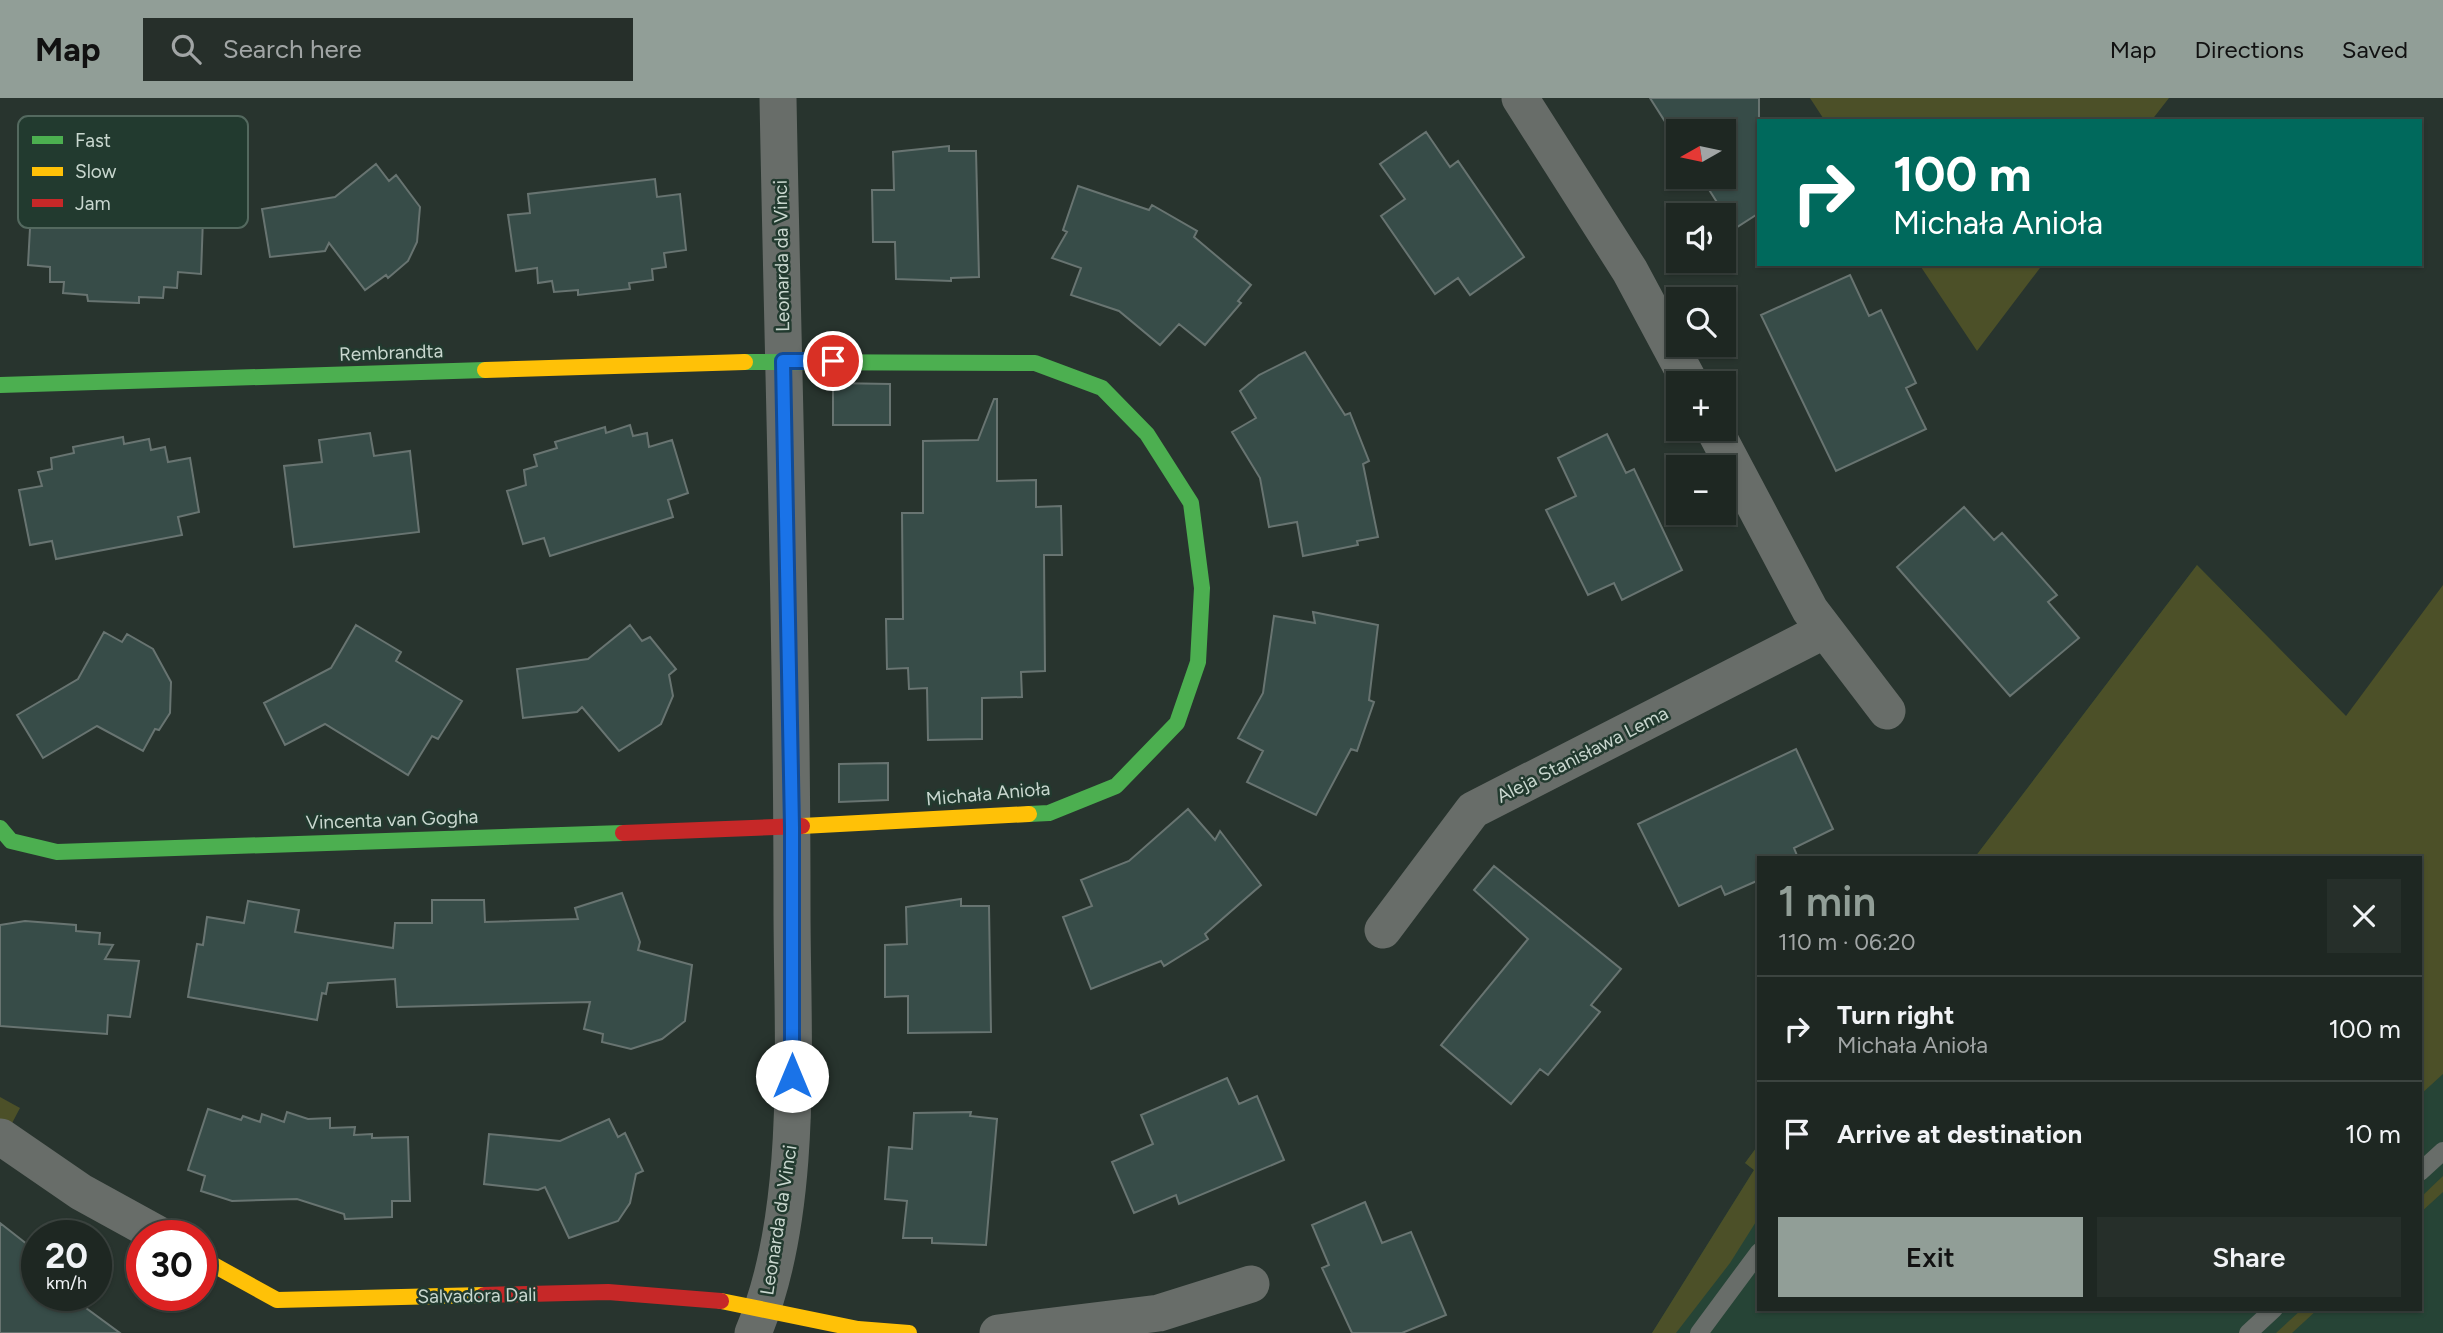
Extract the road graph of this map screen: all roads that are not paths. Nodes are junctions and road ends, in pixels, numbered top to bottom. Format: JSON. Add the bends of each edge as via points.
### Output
{"nodes":[{"id":1,"x":778,"y":98,"type":"edge"},
{"id":2,"x":1520,"y":98,"type":"edge"},
{"id":3,"x":783,"y":361,"type":"junction"},
{"id":4,"x":1684,"y":371,"type":"edge"},
{"id":5,"x":0,"y":385,"type":"edge"},
{"id":6,"x":1720,"y":441,"type":"edge"},
{"id":7,"x":1825,"y":630,"type":"junction"},
{"id":8,"x":1887,"y":711,"type":"dead end"},
{"id":9,"x":792,"y":827,"type":"junction"},
{"id":10,"x":0,"y":828,"type":"edge"},
{"id":11,"x":1383,"y":930,"type":"dead end"},
{"id":12,"x":1,"y":1137,"type":"edge"},
{"id":13,"x":2443,"y":1150,"type":"edge"},
{"id":14,"x":2422,"y":1170,"type":"edge"},
{"id":15,"x":131,"y":1220,"type":"edge"},
{"id":16,"x":1757,"y":1255,"type":"edge"},
{"id":17,"x":217,"y":1267,"type":"edge"},
{"id":18,"x":1251,"y":1284,"type":"dead end"},
{"id":19,"x":758,"y":1322,"type":"edge"},
{"id":20,"x":909,"y":1333,"type":"edge"},
{"id":21,"x":998,"y":1333,"type":"edge"},
{"id":22,"x":1699,"y":1333,"type":"edge"}],
"edges":[{"from":1,"to":3,"type":"street","name":"Leonarda da Vinci"},
{"from":2,"to":4,"type":"street","via":[[1630,271]]},
{"from":3,"to":5,"type":"street","name":"Rembrandta"},
{"from":3,"to":9,"type":"street","name":"Leonarda da Vinci"},
{"from":3,"to":9,"type":"street","name":"Michała Anioła","via":[[1035,363],[1102,388],[1147,434],[1191,503],[1202,588],[1198,662],[1177,723],[1116,786],[1049,813]]},
{"from":6,"to":7,"type":"street"},
{"from":7,"to":8,"type":"street"},
{"from":7,"to":11,"type":"street","name":"Aleja Stanisława Lema","via":[[1473,810]]},
{"from":9,"to":10,"type":"street","name":"Vincenta van Gogha","via":[[57,852],[11,841]]},
{"from":9,"to":19,"type":"street","name":"Leonarda da Vinci","via":[[792,1132],[781,1226]]},
{"from":12,"to":15,"type":"street"},
{"from":13,"to":14,"type":"lane"},
{"from":16,"to":22,"type":"lane"},
{"from":17,"to":19,"type":"street","name":"Salvadora Dali","via":[[277,1300],[608,1292],[709,1299]]},
{"from":18,"to":21,"type":"street","via":[[1159,1312]]},
{"from":19,"to":20,"type":"street","name":"Salvadora Dali"}]}
